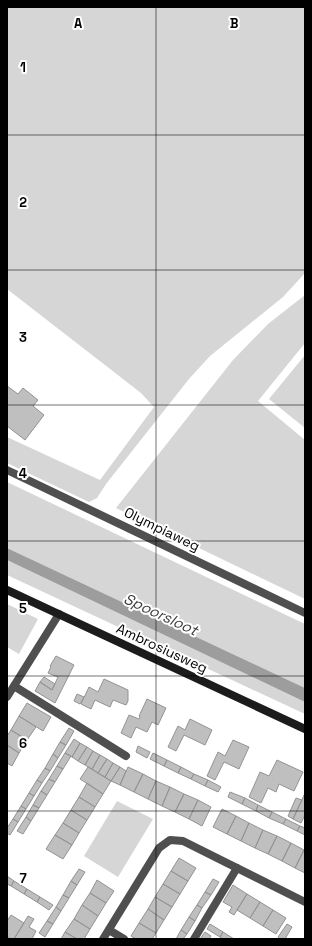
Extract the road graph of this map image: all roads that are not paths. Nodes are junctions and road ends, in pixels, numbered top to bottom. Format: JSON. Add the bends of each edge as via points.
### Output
{"nodes":[{"id":1,"x":7,"y":470,"type":"edge"},
{"id":2,"x":7,"y":590,"type":"edge"},
{"id":3,"x":305,"y":612,"type":"edge"},
{"id":4,"x":59,"y":614,"type":"junction"},
{"id":5,"x":14,"y":686,"type":"junction"},
{"id":6,"x":7,"y":697,"type":"edge"},
{"id":7,"x":305,"y":729,"type":"edge"},
{"id":8,"x":126,"y":756,"type":"dead end"},
{"id":9,"x":236,"y":868,"type":"junction"},
{"id":10,"x":305,"y":902,"type":"edge"},
{"id":11,"x":109,"y":930,"type":"junction"},
{"id":12,"x":103,"y":939,"type":"edge"},
{"id":13,"x":124,"y":939,"type":"edge"},
{"id":14,"x":194,"y":939,"type":"edge"}],
"edges":[{"from":1,"to":3,"type":"street","name":"Olympiaweg"},
{"from":2,"to":4,"type":"main road","name":"Ambrosiusweg"},
{"from":4,"to":5,"type":"street"},
{"from":4,"to":7,"type":"main road","name":"Ambrosiusweg"},
{"from":5,"to":6,"type":"street"},
{"from":5,"to":8,"type":"street"},
{"from":9,"to":10,"type":"street"},
{"from":9,"to":11,"type":"street","via":[[183,841],[170,840],[159,848]]},
{"from":9,"to":14,"type":"street"},
{"from":11,"to":12,"type":"street"},
{"from":11,"to":13,"type":"street"}]}
